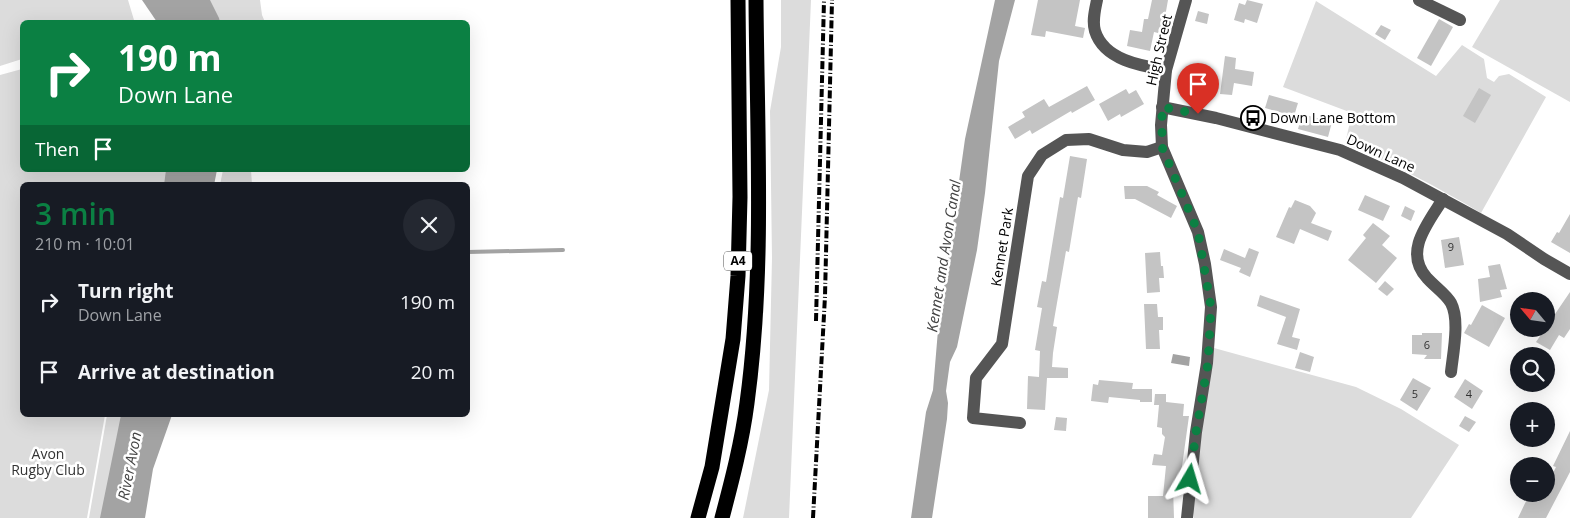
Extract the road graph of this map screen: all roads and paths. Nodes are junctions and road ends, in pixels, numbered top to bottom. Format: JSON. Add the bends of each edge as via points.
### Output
{"nodes":[{"id":1,"x":738,"y":0,"type":"edge"},
{"id":2,"x":756,"y":0,"type":"edge"},
{"id":3,"x":1096,"y":0,"type":"edge"},
{"id":4,"x":1186,"y":0,"type":"edge"},
{"id":5,"x":1419,"y":0,"type":"edge"},
{"id":6,"x":1460,"y":20,"type":"dead end"},
{"id":7,"x":1166,"y":70,"type":"junction"},
{"id":8,"x":1162,"y":107,"type":"junction"},
{"id":9,"x":1162,"y":147,"type":"junction"},
{"id":10,"x":1442,"y":199,"type":"junction"},
{"id":11,"x":1570,"y":274,"type":"edge"},
{"id":12,"x":1451,"y":372,"type":"dead end"},
{"id":13,"x":1020,"y":423,"type":"dead end"},
{"id":14,"x":698,"y":518,"type":"edge"},
{"id":15,"x":722,"y":518,"type":"edge"},
{"id":16,"x":1187,"y":518,"type":"edge"}],
"edges":[{"from":1,"to":14,"type":"highway","number":"A4","via":[[738,276],[733,339],[712,467]]},
{"from":2,"to":15,"type":"highway","number":"A4","via":[[758,274],[754,338],[741,442]]},
{"from":3,"to":7,"type":"street","via":[[1094,30],[1100,42],[1124,60]]},
{"from":4,"to":7,"type":"street","name":"High Street"},
{"from":5,"to":6,"type":"street"},
{"from":7,"to":8,"type":"street","name":"High Street"},
{"from":8,"to":9,"type":"street","name":"High Street"},
{"from":8,"to":10,"type":"street","name":"Down Lane","via":[[1340,150]]},
{"from":9,"to":13,"type":"street","name":"Kennet Park","via":[[1147,152],[1124,150],[1089,139],[1066,140],[1042,155],[1028,176],[1002,344],[976,378],[973,418]]},
{"from":9,"to":16,"type":"street","via":[[1198,232],[1211,307],[1208,363],[1196,432]]},
{"from":10,"to":11,"type":"street","name":"Down Lane","via":[[1507,234]]},
{"from":10,"to":12,"type":"street","via":[[1419,238],[1416,258],[1425,276],[1451,303],[1456,323]]}]}
